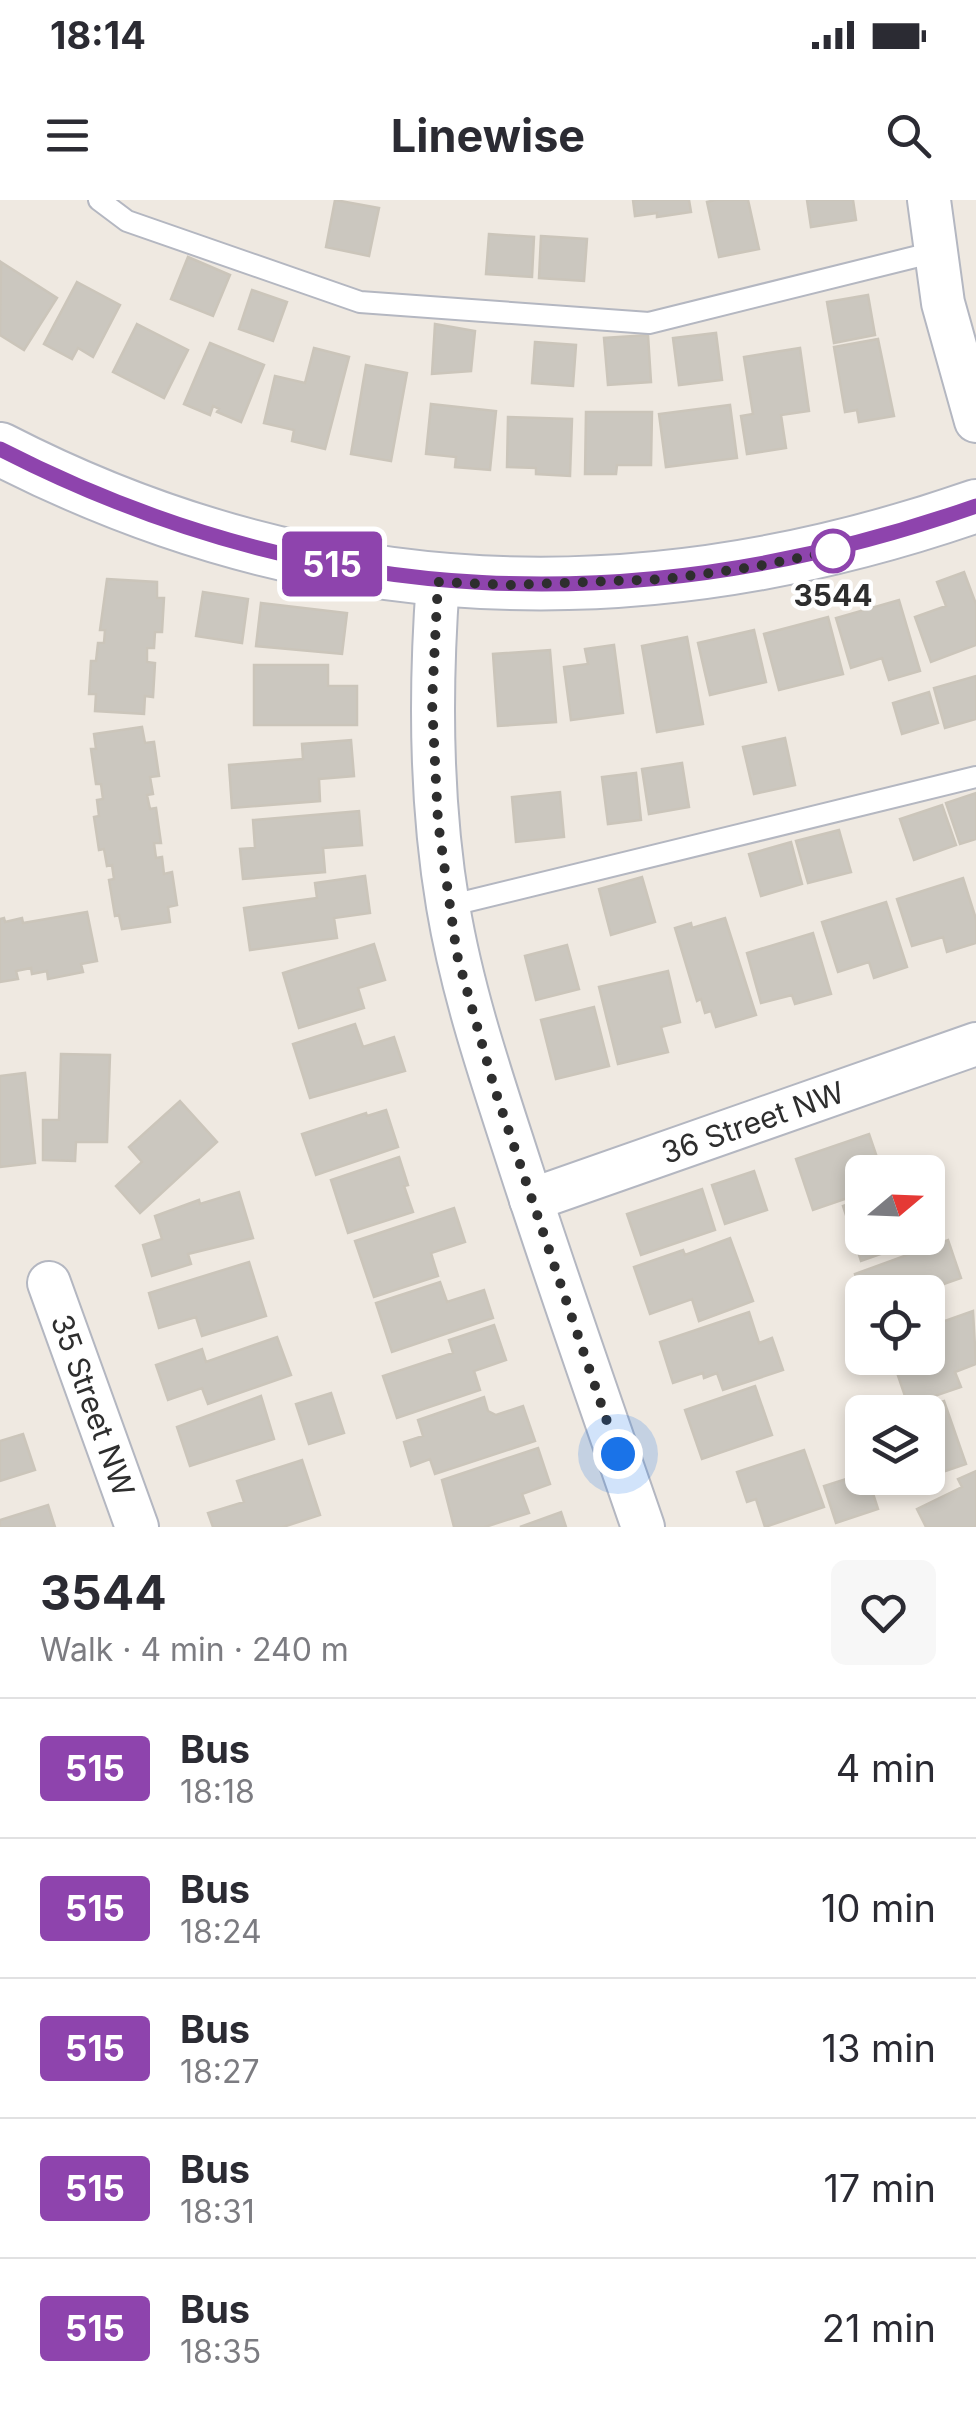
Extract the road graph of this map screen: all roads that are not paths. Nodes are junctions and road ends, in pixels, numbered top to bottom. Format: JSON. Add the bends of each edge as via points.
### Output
{"nodes":[{"id":1,"x":99,"y":200,"type":"edge"},
{"id":2,"x":929,"y":200,"type":"edge"},
{"id":3,"x":936,"y":252,"type":"junction"},
{"id":4,"x":976,"y":421,"type":"edge"},
{"id":5,"x":0,"y":449,"type":"edge"},
{"id":6,"x":976,"y":506,"type":"edge"},
{"id":7,"x":438,"y":582,"type":"junction"},
{"id":8,"x":976,"y":777,"type":"edge"},
{"id":9,"x":448,"y":906,"type":"junction"},
{"id":10,"x":973,"y":1056,"type":"edge"},
{"id":11,"x":531,"y":1200,"type":"junction"},
{"id":12,"x":49,"y":1283,"type":"dead end"},
{"id":13,"x":136,"y":1527,"type":"edge"},
{"id":14,"x":643,"y":1527,"type":"edge"}],
"edges":[{"from":1,"to":3,"type":"lane","via":[[127,221],[360,302],[649,323]]},
{"from":2,"to":3,"type":"street"},
{"from":3,"to":4,"type":"street"},
{"from":5,"to":7,"type":"street","via":[[52,476],[226,540]]},
{"from":6,"to":7,"type":"street","via":[[835,550],[753,567],[666,579]]},
{"from":7,"to":9,"type":"street","via":[[432,702]]},
{"from":8,"to":9,"type":"lane"},
{"from":9,"to":11,"type":"street","via":[[469,1002]]},
{"from":10,"to":11,"type":"street","name":"36 Street NW"},
{"from":11,"to":14,"type":"street"},
{"from":12,"to":13,"type":"street","name":"35 Street NW"}]}
